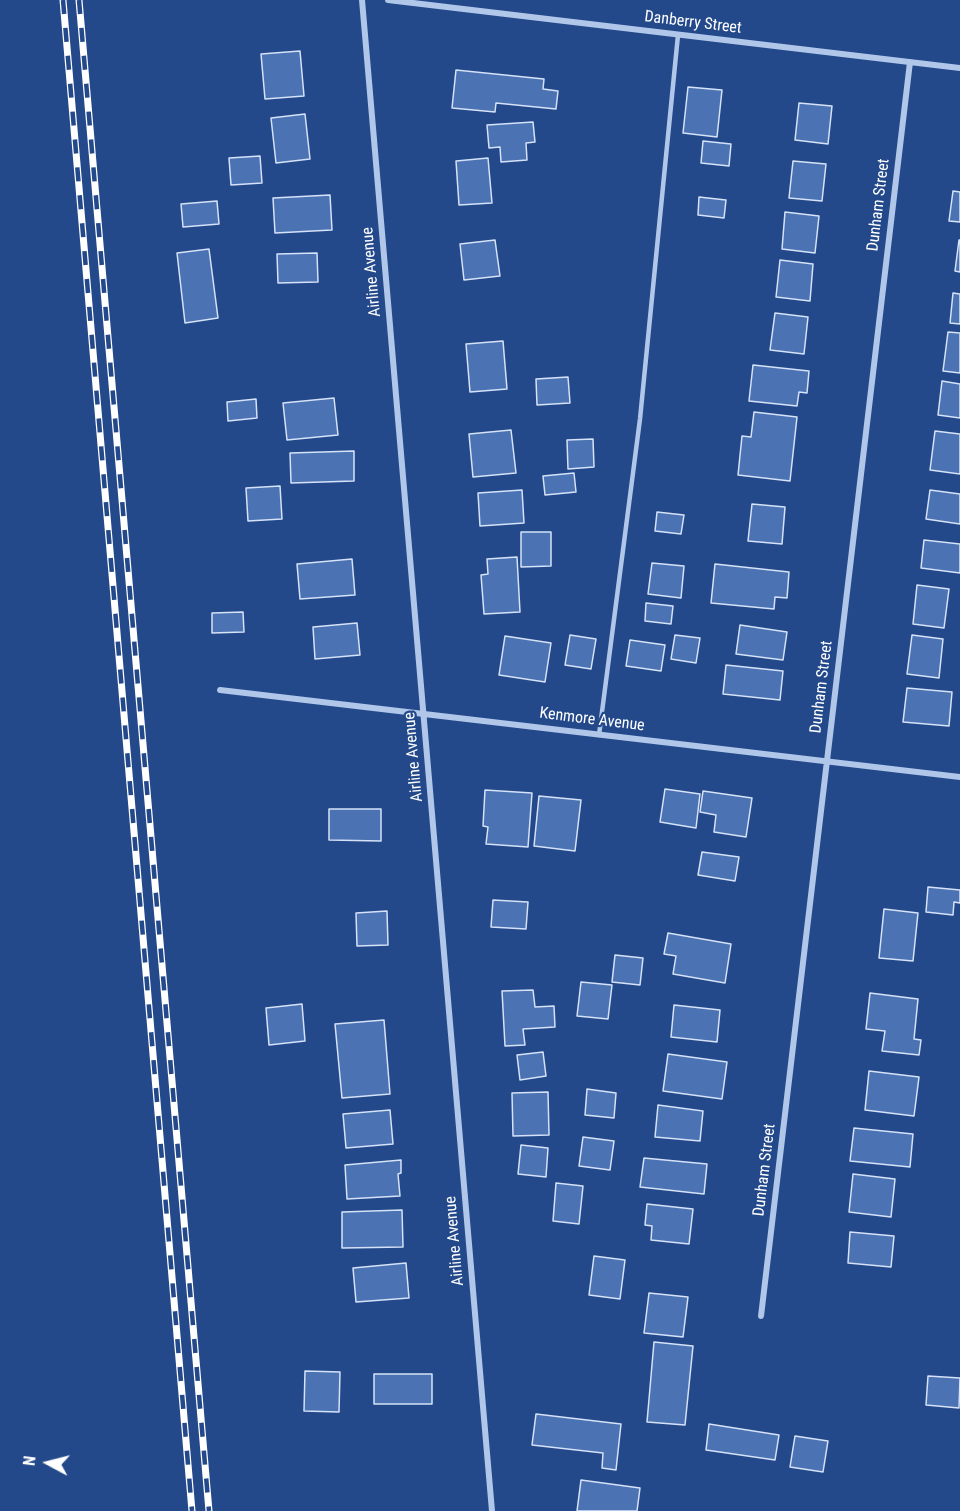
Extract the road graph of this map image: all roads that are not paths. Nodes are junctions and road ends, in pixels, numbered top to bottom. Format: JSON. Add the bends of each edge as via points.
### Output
{"nodes":[{"id":1,"x":362,"y":0,"type":"edge"},
{"id":2,"x":388,"y":0,"type":"edge"},
{"id":3,"x":678,"y":35,"type":"junction"},
{"id":4,"x":910,"y":62,"type":"junction"},
{"id":5,"x":960,"y":68,"type":"edge"},
{"id":6,"x":220,"y":690,"type":"dead end"},
{"id":7,"x":424,"y":714,"type":"junction"},
{"id":8,"x":599,"y":735,"type":"junction"},
{"id":9,"x":827,"y":762,"type":"junction"},
{"id":10,"x":960,"y":777,"type":"edge"},
{"id":11,"x":761,"y":1316,"type":"dead end"},
{"id":12,"x":492,"y":1511,"type":"edge"}],
"edges":[{"from":1,"to":7,"type":"street","name":"Airline Avenue"},
{"from":2,"to":3,"type":"street","name":"Danberry Street"},
{"from":3,"to":4,"type":"street","name":"Danberry Street"},
{"from":3,"to":8,"type":"lane","via":[[640,419]]},
{"from":4,"to":5,"type":"street","name":"Danberry Street"},
{"from":4,"to":9,"type":"street","name":"Dunham Street"},
{"from":6,"to":7,"type":"street","name":"Kenmore Avenue"},
{"from":7,"to":8,"type":"street","name":"Kenmore Avenue"},
{"from":7,"to":12,"type":"street","name":"Airline Avenue"},
{"from":8,"to":9,"type":"street","name":"Kenmore Avenue"},
{"from":9,"to":10,"type":"street","name":"Kenmore Avenue"},
{"from":9,"to":11,"type":"street","name":"Dunham Street"}]}
